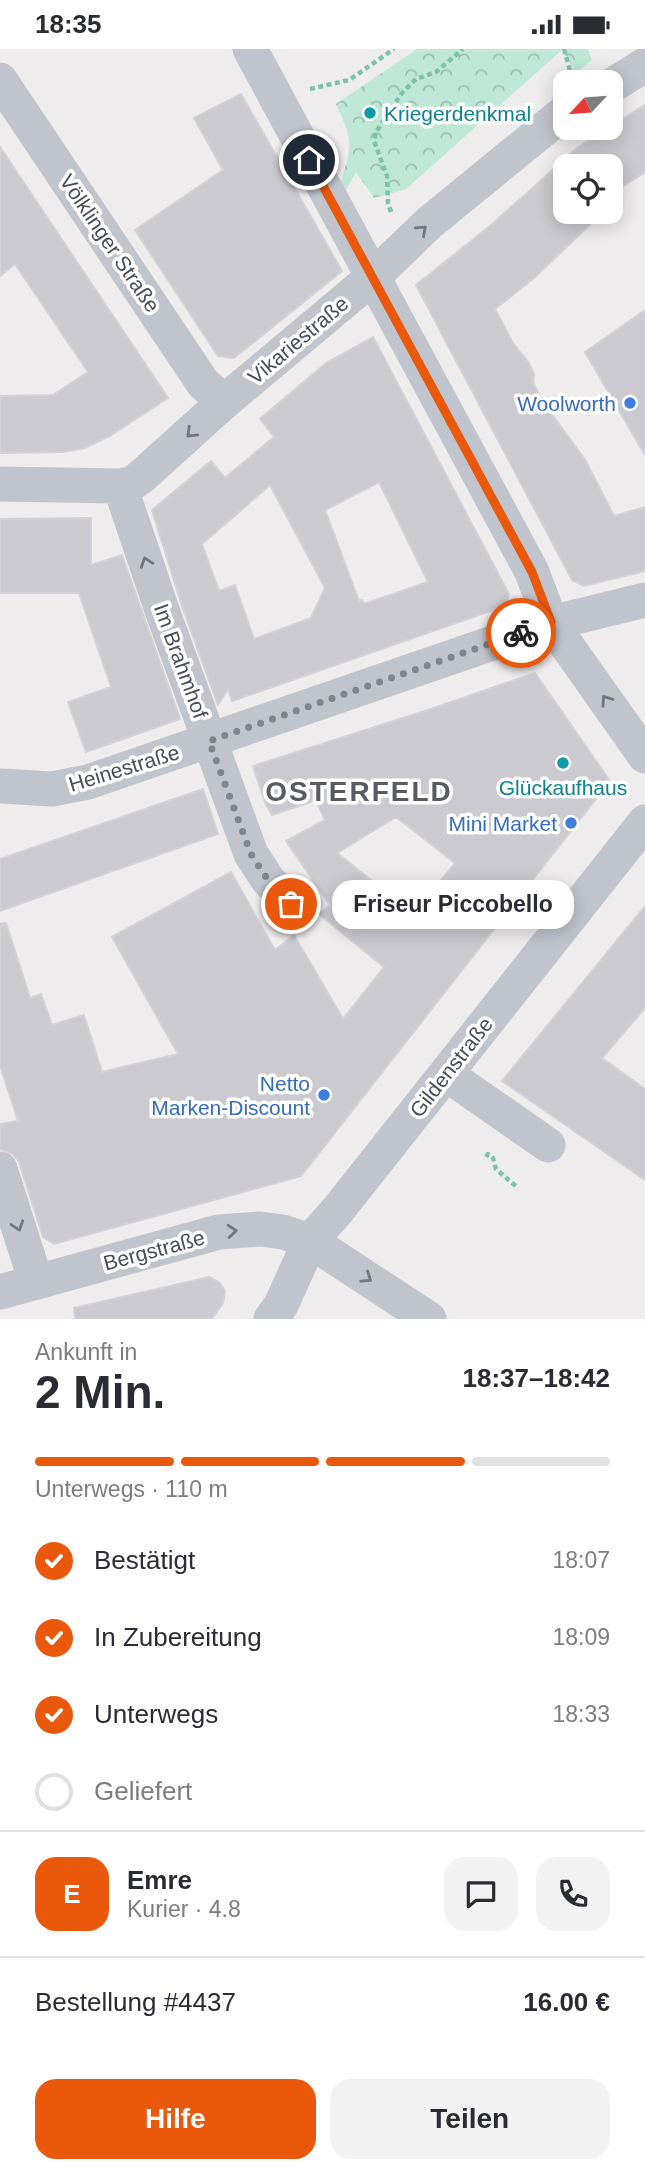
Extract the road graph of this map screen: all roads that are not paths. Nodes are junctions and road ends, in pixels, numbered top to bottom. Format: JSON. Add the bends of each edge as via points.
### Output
{"nodes":[{"id":1,"x":250,"y":49,"type":"edge"},
{"id":2,"x":645,"y":65,"type":"edge"},
{"id":3,"x":623,"y":79,"type":"edge"},
{"id":4,"x":0,"y":80,"type":"edge"},
{"id":5,"x":553,"y":122,"type":"edge"},
{"id":6,"x":373,"y":277,"type":"junction"},
{"id":7,"x":224,"y":402,"type":"junction"},
{"id":8,"x":0,"y":484,"type":"edge"},
{"id":9,"x":120,"y":487,"type":"junction"},
{"id":10,"x":645,"y":600,"type":"edge"},
{"id":11,"x":551,"y":622,"type":"junction"},
{"id":12,"x":209,"y":741,"type":"junction"},
{"id":13,"x":645,"y":756,"type":"edge"},
{"id":14,"x":0,"y":786,"type":"edge"},
{"id":15,"x":645,"y":821,"type":"edge"},
{"id":16,"x":291,"y":904,"type":"dead end"},
{"id":17,"x":446,"y":1073,"type":"junction"},
{"id":18,"x":548,"y":1145,"type":"dead end"},
{"id":19,"x":0,"y":1169,"type":"edge"},
{"id":20,"x":310,"y":1241,"type":"junction"},
{"id":21,"x":36,"y":1282,"type":"junction"},
{"id":22,"x":0,"y":1292,"type":"edge"},
{"id":23,"x":271,"y":1319,"type":"edge"},
{"id":24,"x":429,"y":1319,"type":"edge"}],
"edges":[{"from":1,"to":6,"type":"street"},
{"from":2,"to":3,"type":"street"},
{"from":4,"to":7,"type":"street","name":"Völklinger Straße","via":[[203,383]]},
{"from":6,"to":5,"type":"street","name":"Vikariestraße","one_way":true},
{"from":6,"to":7,"type":"street","name":"Vikariestraße"},
{"from":6,"to":11,"type":"street","via":[[532,572]]},
{"from":7,"to":9,"type":"street","name":"Vikariestraße","one_way":true,"via":[[141,477]]},
{"from":8,"to":9,"type":"street"},
{"from":12,"to":9,"type":"street","name":"Im Brahmhof","one_way":true},
{"from":10,"to":11,"type":"street","name":"Heinestraße"},
{"from":11,"to":12,"type":"street","name":"Heinestraße"},
{"from":13,"to":11,"type":"street","one_way":true},
{"from":12,"to":14,"type":"street","name":"Heinestraße","via":[[69,786]]},
{"from":12,"to":16,"type":"street","name":"Im Brahmhof","via":[[251,854]]},
{"from":15,"to":17,"type":"street","name":"Gildenstraße"},
{"from":17,"to":18,"type":"street"},
{"from":17,"to":20,"type":"street","name":"Gildenstraße"},
{"from":19,"to":21,"type":"street","one_way":true},
{"from":21,"to":20,"type":"street","name":"Bergstraße","one_way":true,"via":[[219,1232],[260,1229]]},
{"from":20,"to":23,"type":"street","name":"Gildenstraße"},
{"from":20,"to":24,"type":"street","name":"Bergstraße","one_way":true},
{"from":21,"to":22,"type":"street","name":"Bergstraße"}]}
